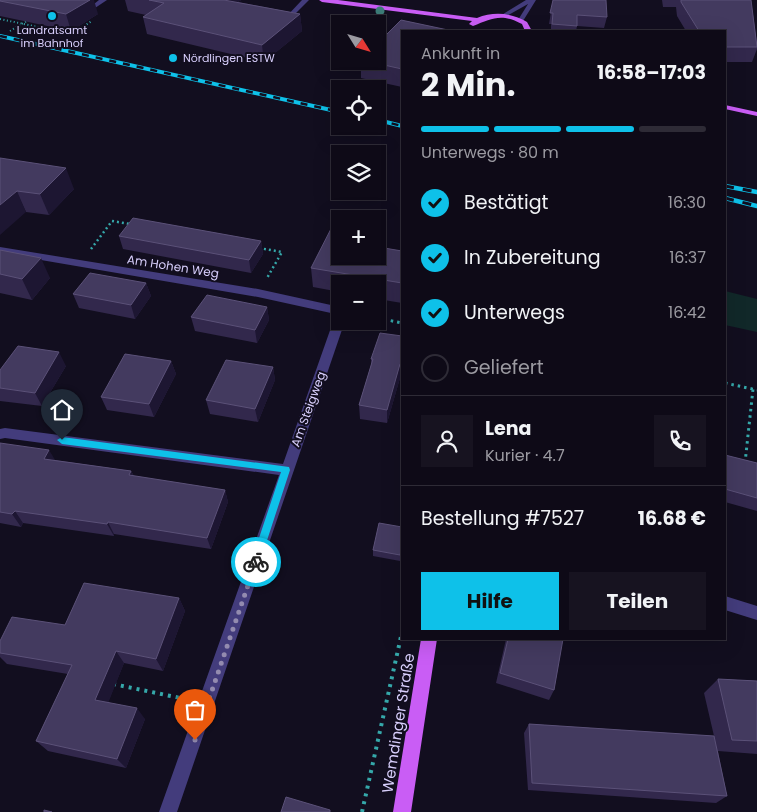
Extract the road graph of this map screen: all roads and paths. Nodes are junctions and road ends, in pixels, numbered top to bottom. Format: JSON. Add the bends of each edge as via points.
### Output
{"nodes":[{"id":1,"x":67,"y":0,"type":"edge"},
{"id":2,"x":104,"y":0,"type":"edge"},
{"id":3,"x":306,"y":0,"type":"edge"},
{"id":4,"x":322,"y":0,"type":"edge"},
{"id":5,"x":532,"y":0,"type":"edge"},
{"id":6,"x":434,"y":15,"type":"junction"},
{"id":7,"x":503,"y":16,"type":"junction"},
{"id":8,"x":288,"y":18,"type":"edge"},
{"id":9,"x":0,"y":19,"type":"edge"},
{"id":10,"x":478,"y":20,"type":"junction"},
{"id":11,"x":521,"y":20,"type":"junction"},
{"id":12,"x":27,"y":21,"type":"edge"},
{"id":13,"x":23,"y":24,"type":"junction"},
{"id":14,"x":474,"y":29,"type":"edge"},
{"id":15,"x":528,"y":30,"type":"edge"},
{"id":16,"x":10,"y":31,"type":"dead end"},
{"id":17,"x":73,"y":33,"type":"dead end"},
{"id":18,"x":726,"y":107,"type":"edge"},
{"id":19,"x":757,"y":114,"type":"edge"},
{"id":20,"x":131,"y":224,"type":"edge"},
{"id":21,"x":254,"y":247,"type":"edge"},
{"id":22,"x":0,"y":250,"type":"edge"},
{"id":23,"x":79,"y":264,"type":"junction"},
{"id":24,"x":258,"y":293,"type":"junction"},
{"id":25,"x":331,"y":309,"type":"edge"},
{"id":26,"x":386,"y":320,"type":"edge"},
{"id":27,"x":401,"y":323,"type":"edge"},
{"id":28,"x":336,"y":330,"type":"edge"},
{"id":29,"x":726,"y":382,"type":"edge"},
{"id":30,"x":755,"y":390,"type":"edge"},
{"id":31,"x":0,"y":434,"type":"edge"},
{"id":32,"x":745,"y":466,"type":"edge"},
{"id":33,"x":286,"y":470,"type":"junction"},
{"id":34,"x":726,"y":603,"type":"edge"},
{"id":35,"x":757,"y":613,"type":"edge"},
{"id":36,"x":401,"y":636,"type":"edge"},
{"id":37,"x":430,"y":640,"type":"edge"},
{"id":38,"x":102,"y":682,"type":"edge"},
{"id":39,"x":209,"y":704,"type":"junction"},
{"id":40,"x":168,"y":812,"type":"edge"},
{"id":41,"x":362,"y":812,"type":"edge"},
{"id":42,"x":402,"y":812,"type":"edge"}],
"edges":[{"from":1,"to":2,"type":"street","via":[[95,6]]},
{"from":3,"to":8,"type":"street"},
{"from":4,"to":6,"type":"main road"},
{"from":5,"to":7,"type":"street"},
{"from":5,"to":11,"type":"street"},
{"from":6,"to":10,"type":"main road"},
{"from":6,"to":14,"type":"main road"},
{"from":7,"to":10,"type":"main road"},
{"from":7,"to":11,"type":"main road"},
{"from":9,"to":13,"type":"path"},
{"from":10,"to":14,"type":"main road"},
{"from":11,"to":15,"type":"main road"},
{"from":12,"to":13,"type":"path"},
{"from":13,"to":16,"type":"path"},
{"from":13,"to":17,"type":"path"},
{"from":18,"to":19,"type":"main road"},
{"from":20,"to":23,"type":"path","via":[[112,221]]},
{"from":21,"to":24,"type":"path","via":[[282,252]]},
{"from":22,"to":23,"type":"street","name":"Am Hohen Weg"},
{"from":23,"to":24,"type":"street","name":"Am Hohen Weg"},
{"from":24,"to":25,"type":"street","name":"Am Hohen Weg"},
{"from":26,"to":27,"type":"path"},
{"from":28,"to":33,"type":"street","name":"Am Steigweg"},
{"from":29,"to":30,"type":"path"},
{"from":30,"to":32,"type":"path"},
{"from":31,"to":33,"type":"street"},
{"from":33,"to":39,"type":"street","name":"Am Steigweg"},
{"from":34,"to":35,"type":"street"},
{"from":36,"to":41,"type":"path"},
{"from":37,"to":42,"type":"main road","name":"Wemdinger Straße"},
{"from":38,"to":39,"type":"path"},
{"from":39,"to":40,"type":"street","name":"Am Steigweg"}]}
